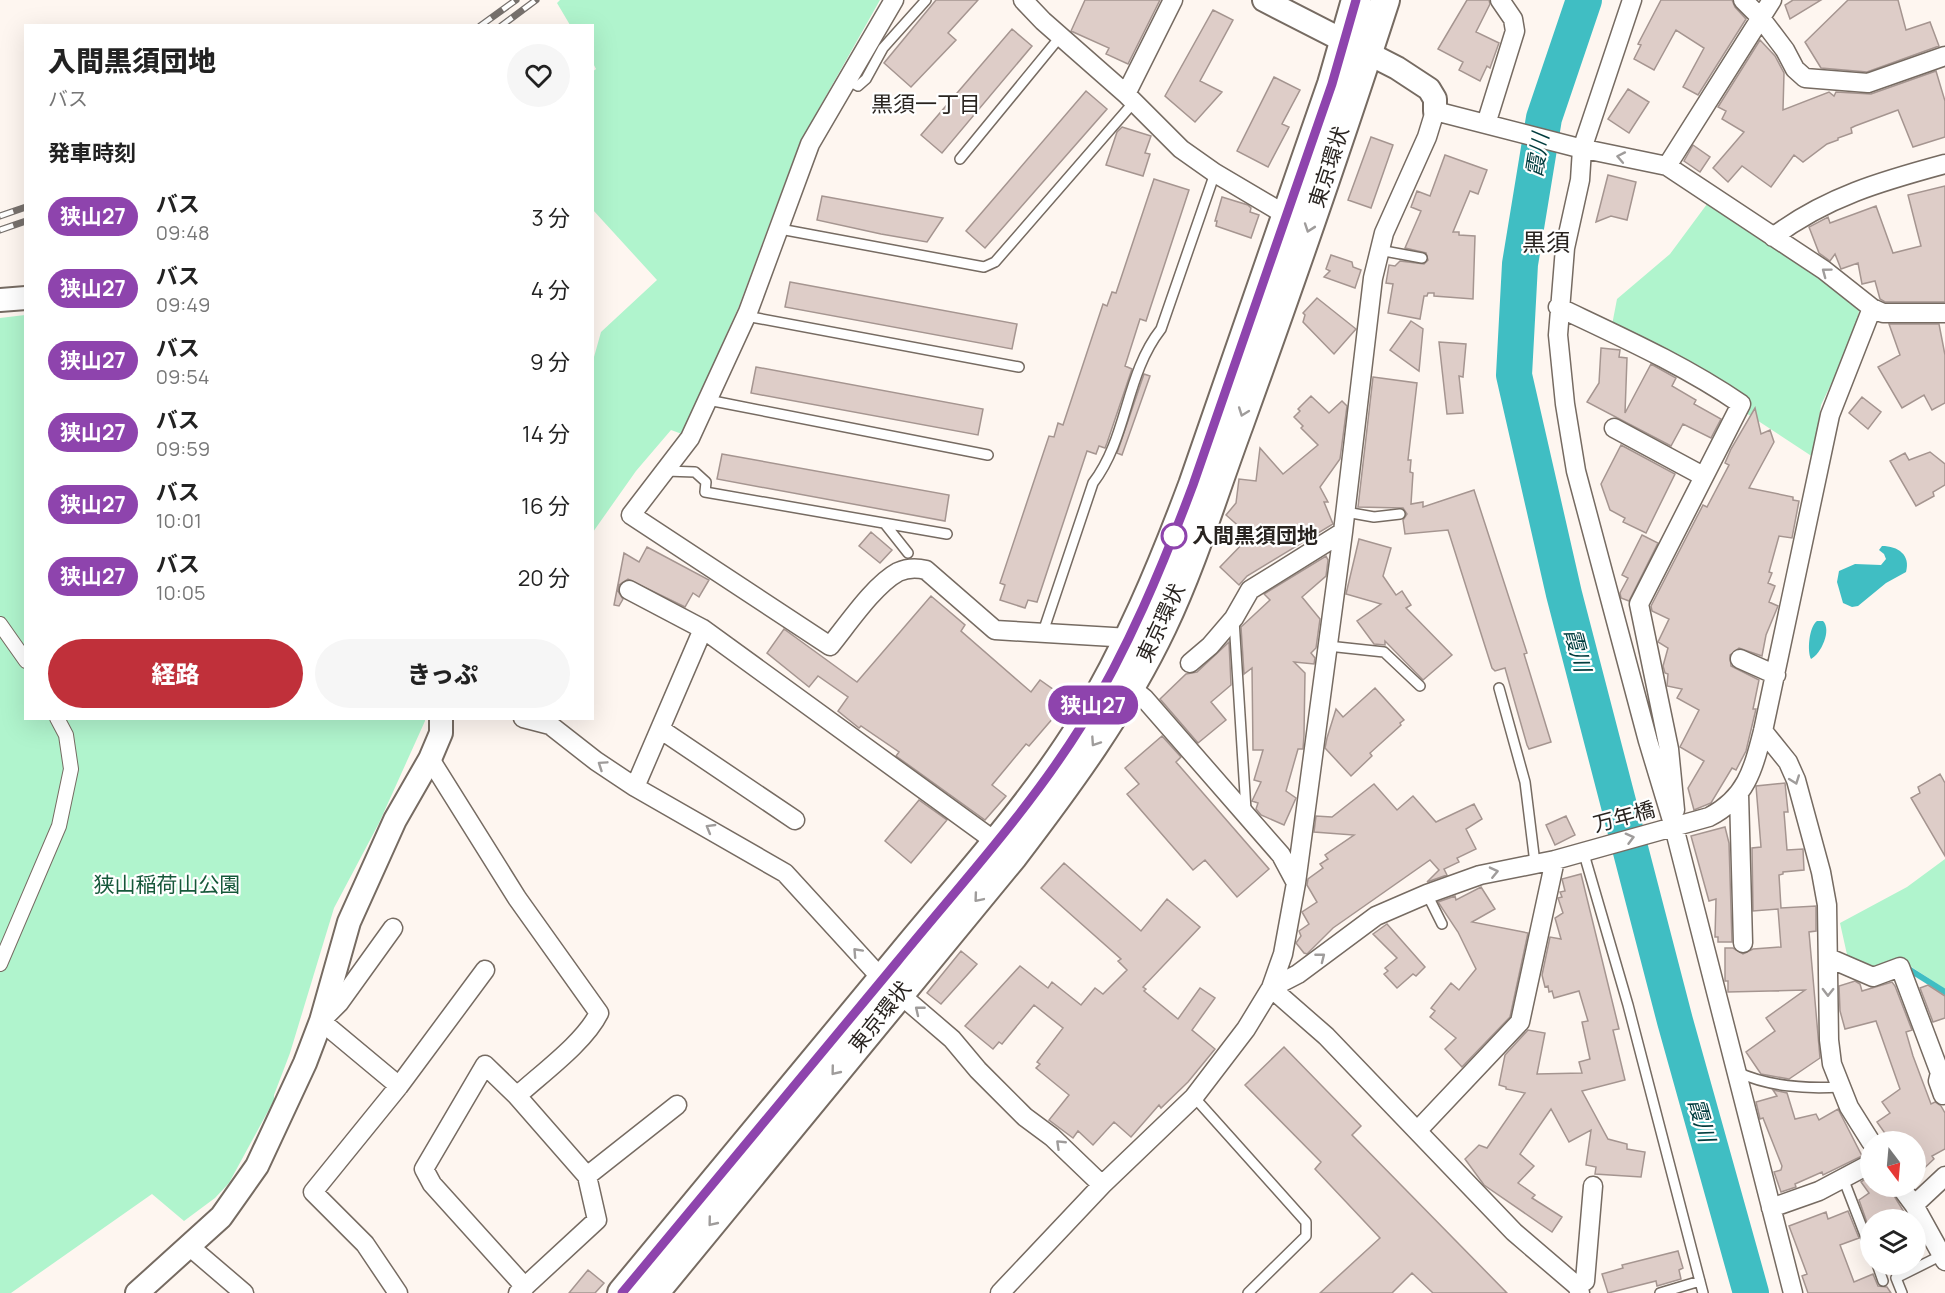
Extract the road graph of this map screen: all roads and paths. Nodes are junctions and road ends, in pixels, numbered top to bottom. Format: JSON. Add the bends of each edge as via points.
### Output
{"nodes":[{"id":1,"x":894,"y":0,"type":"edge"},
{"id":2,"x":926,"y":0,"type":"edge"},
{"id":3,"x":1023,"y":0,"type":"edge"},
{"id":4,"x":1173,"y":0,"type":"edge"},
{"id":5,"x":1264,"y":0,"type":"edge"},
{"id":6,"x":1356,"y":0,"type":"edge"},
{"id":7,"x":1386,"y":0,"type":"edge"},
{"id":8,"x":1500,"y":0,"type":"edge"},
{"id":9,"x":1632,"y":0,"type":"edge"},
{"id":10,"x":1743,"y":0,"type":"edge"},
{"id":11,"x":1772,"y":0,"type":"edge"},
{"id":12,"x":1760,"y":17,"type":"junction"},
{"id":13,"x":1060,"y":37,"type":"junction"},
{"id":14,"x":1355,"y":47,"type":"junction"},
{"id":15,"x":1945,"y":56,"type":"edge"},
{"id":16,"x":846,"y":80,"type":"junction"},
{"id":17,"x":1130,"y":98,"type":"junction"},
{"id":18,"x":1435,"y":111,"type":"junction"},
{"id":19,"x":1486,"y":124,"type":"junction"},
{"id":20,"x":1579,"y":148,"type":"junction"},
{"id":21,"x":960,"y":159,"type":"dead end"},
{"id":22,"x":1945,"y":164,"type":"edge"},
{"id":23,"x":1667,"y":166,"type":"junction"},
{"id":24,"x":1215,"y":173,"type":"junction"},
{"id":25,"x":1286,"y":215,"type":"junction"},
{"id":26,"x":780,"y":229,"type":"junction"},
{"id":27,"x":1773,"y":237,"type":"junction"},
{"id":28,"x":1379,"y":250,"type":"junction"},
{"id":29,"x":1422,"y":258,"type":"dead end"},
{"id":30,"x":24,"y":298,"type":"edge"},
{"id":31,"x":0,"y":300,"type":"edge"},
{"id":32,"x":1558,"y":307,"type":"junction"},
{"id":33,"x":1872,"y":308,"type":"junction"},
{"id":34,"x":1945,"y":313,"type":"edge"},
{"id":35,"x":746,"y":316,"type":"junction"},
{"id":36,"x":1019,"y":367,"type":"dead end"},
{"id":37,"x":708,"y":400,"type":"junction"},
{"id":38,"x":1614,"y":428,"type":"dead end"},
{"id":39,"x":988,"y":455,"type":"dead end"},
{"id":40,"x":666,"y":471,"type":"junction"},
{"id":41,"x":1703,"y":476,"type":"junction"},
{"id":42,"x":1346,"y":512,"type":"junction"},
{"id":43,"x":1400,"y":514,"type":"dead end"},
{"id":44,"x":885,"y":524,"type":"junction"},
{"id":45,"x":1344,"y":532,"type":"junction"},
{"id":46,"x":947,"y":534,"type":"dead end"},
{"id":47,"x":908,"y":553,"type":"dead end"},
{"id":48,"x":629,"y":590,"type":"dead end"},
{"id":49,"x":1234,"y":618,"type":"junction"},
{"id":50,"x":0,"y":624,"type":"edge"},
{"id":51,"x":703,"y":629,"type":"junction"},
{"id":52,"x":1043,"y":632,"type":"junction"},
{"id":53,"x":1130,"y":638,"type":"junction"},
{"id":54,"x":1328,"y":646,"type":"junction"},
{"id":55,"x":24,"y":658,"type":"edge"},
{"id":56,"x":1740,"y":659,"type":"dead end"},
{"id":57,"x":1190,"y":663,"type":"dead end"},
{"id":58,"x":1776,"y":675,"type":"junction"},
{"id":59,"x":1130,"y":687,"type":"junction"},
{"id":60,"x":1420,"y":687,"type":"dead end"},
{"id":61,"x":1499,"y":688,"type":"dead end"},
{"id":62,"x":58,"y":720,"type":"edge"},
{"id":63,"x":441,"y":720,"type":"edge"},
{"id":64,"x":531,"y":720,"type":"edge"},
{"id":65,"x":660,"y":729,"type":"junction"},
{"id":66,"x":1763,"y":731,"type":"junction"},
{"id":67,"x":430,"y":759,"type":"junction"},
{"id":68,"x":635,"y":787,"type":"junction"},
{"id":69,"x":1739,"y":794,"type":"junction"},
{"id":70,"x":1246,"y":816,"type":"junction"},
{"id":71,"x":795,"y":820,"type":"dead end"},
{"id":72,"x":1674,"y":827,"type":"junction"},
{"id":73,"x":996,"y":842,"type":"junction"},
{"id":74,"x":1585,"y":850,"type":"junction"},
{"id":75,"x":1554,"y":860,"type":"junction"},
{"id":76,"x":1535,"y":863,"type":"junction"},
{"id":77,"x":1296,"y":883,"type":"junction"},
{"id":78,"x":1427,"y":894,"type":"junction"},
{"id":79,"x":1442,"y":924,"type":"dead end"},
{"id":80,"x":393,"y":928,"type":"dead end"},
{"id":81,"x":1743,"y":943,"type":"dead end"},
{"id":82,"x":1829,"y":958,"type":"junction"},
{"id":83,"x":0,"y":964,"type":"edge"},
{"id":84,"x":485,"y":970,"type":"dead end"},
{"id":85,"x":890,"y":986,"type":"junction"},
{"id":86,"x":1271,"y":988,"type":"junction"},
{"id":87,"x":321,"y":1021,"type":"junction"},
{"id":88,"x":1734,"y":1071,"type":"junction"},
{"id":89,"x":399,"y":1086,"type":"junction"},
{"id":90,"x":1840,"y":1087,"type":"junction"},
{"id":91,"x":1943,"y":1095,"type":"dead end"},
{"id":92,"x":517,"y":1096,"type":"junction"},
{"id":93,"x":1194,"y":1097,"type":"junction"},
{"id":94,"x":677,"y":1105,"type":"dead end"},
{"id":95,"x":1418,"y":1130,"type":"junction"},
{"id":96,"x":1864,"y":1131,"type":"edge"},
{"id":97,"x":1860,"y":1169,"type":"edge"},
{"id":98,"x":587,"y":1176,"type":"junction"},
{"id":99,"x":1945,"y":1176,"type":"edge"},
{"id":100,"x":1843,"y":1178,"type":"junction"},
{"id":101,"x":1102,"y":1185,"type":"junction"},
{"id":102,"x":1593,"y":1186,"type":"dead end"},
{"id":103,"x":1908,"y":1197,"type":"edge"},
{"id":104,"x":1914,"y":1205,"type":"junction"},
{"id":105,"x":1771,"y":1208,"type":"junction"},
{"id":106,"x":1860,"y":1222,"type":"edge"},
{"id":107,"x":189,"y":1246,"type":"junction"},
{"id":108,"x":1944,"y":1256,"type":"edge"},
{"id":109,"x":1881,"y":1275,"type":"edge"},
{"id":110,"x":1700,"y":1281,"type":"junction"},
{"id":111,"x":1883,"y":1281,"type":"dead end"},
{"id":112,"x":522,"y":1290,"type":"edge"},
{"id":113,"x":1578,"y":1290,"type":"edge"},
{"id":114,"x":137,"y":1293,"type":"edge"},
{"id":115,"x":244,"y":1293,"type":"edge"},
{"id":116,"x":398,"y":1293,"type":"edge"},
{"id":117,"x":622,"y":1293,"type":"edge"},
{"id":118,"x":654,"y":1293,"type":"edge"},
{"id":119,"x":1000,"y":1293,"type":"edge"},
{"id":120,"x":1248,"y":1293,"type":"edge"},
{"id":121,"x":1660,"y":1293,"type":"edge"},
{"id":122,"x":1703,"y":1293,"type":"edge"},
{"id":123,"x":1793,"y":1293,"type":"edge"},
{"id":124,"x":1902,"y":1293,"type":"edge"}],
"edges":[{"from":1,"to":16,"type":"street"},
{"from":2,"to":16,"type":"lane","via":[[884,48],[866,79],[858,86]]},
{"from":3,"to":13,"type":"street"},
{"from":4,"to":17,"type":"street"},
{"from":5,"to":14,"type":"street"},
{"from":6,"to":14,"type":"highway","name":"東京環状"},
{"from":7,"to":14,"type":"highway","name":"東京環状"},
{"from":8,"to":19,"type":"street","via":[[1513,19],[1515,31]]},
{"from":9,"to":20,"type":"street"},
{"from":10,"to":12,"type":"street"},
{"from":11,"to":12,"type":"street"},
{"from":12,"to":15,"type":"street","via":[[1805,78],[1868,83]]},
{"from":12,"to":23,"type":"street"},
{"from":13,"to":17,"type":"street"},
{"from":13,"to":21,"type":"lane"},
{"from":14,"to":18,"type":"street","via":[[1430,89]]},
{"from":14,"to":25,"type":"highway","name":"東京環状"},
{"from":14,"to":59,"type":"highway","name":"東京環状","one_way":true,"via":[[1308,230],[1190,561],[1163,626]]},
{"from":16,"to":26,"type":"street","via":[[810,144]]},
{"from":17,"to":24,"type":"street","via":[[1181,149]]},
{"from":17,"to":26,"type":"lane","via":[[995,262],[984,267]]},
{"from":18,"to":19,"type":"street"},
{"from":18,"to":28,"type":"street"},
{"from":19,"to":20,"type":"street"},
{"from":23,"to":20,"type":"street","one_way":true},
{"from":20,"to":32,"type":"street","via":[[1580,180],[1565,248]]},
{"from":22,"to":27,"type":"street","via":[[1873,183],[1802,215]]},
{"from":23,"to":27,"type":"street"},
{"from":24,"to":25,"type":"street"},
{"from":24,"to":52,"type":"lane","via":[[1161,329],[1146,348],[1107,463],[1093,483]]},
{"from":25,"to":53,"type":"highway","name":"東京環状","via":[[1193,485]]},
{"from":26,"to":35,"type":"street"},
{"from":33,"to":27,"type":"street","one_way":true},
{"from":28,"to":29,"type":"lane"},
{"from":28,"to":42,"type":"street"},
{"from":30,"to":31,"type":"street"},
{"from":32,"to":41,"type":"street","via":[[1655,353],[1741,404]]},
{"from":32,"to":72,"type":"street","via":[[1565,404],[1576,471]]},
{"from":33,"to":34,"type":"street","via":[[1883,313]]},
{"from":33,"to":58,"type":"street","via":[[1830,415]]},
{"from":35,"to":36,"type":"lane"},
{"from":35,"to":37,"type":"street"},
{"from":37,"to":39,"type":"lane"},
{"from":37,"to":40,"type":"street","via":[[690,438]]},
{"from":38,"to":41,"type":"street"},
{"from":40,"to":44,"type":"lane","via":[[695,472],[706,482],[705,492]]},
{"from":40,"to":52,"type":"street","via":[[632,515],[830,646],[875,592],[899,572],[917,568],[926,570],[994,630]]},
{"from":41,"to":72,"type":"street","via":[[1639,604],[1673,777]]},
{"from":42,"to":43,"type":"lane","via":[[1374,517]]},
{"from":42,"to":45,"type":"street"},
{"from":44,"to":46,"type":"lane"},
{"from":44,"to":47,"type":"lane"},
{"from":45,"to":49,"type":"street","via":[[1261,581],[1250,590]]},
{"from":45,"to":54,"type":"street"},
{"from":48,"to":51,"type":"street"},
{"from":49,"to":57,"type":"street"},
{"from":49,"to":70,"type":"lane"},
{"from":50,"to":55,"type":"street"},
{"from":51,"to":65,"type":"street"},
{"from":51,"to":73,"type":"street"},
{"from":52,"to":53,"type":"street"},
{"from":53,"to":73,"type":"highway","name":"東京環状","via":[[1081,727]]},
{"from":54,"to":60,"type":"lane","via":[[1384,652]]},
{"from":54,"to":77,"type":"street"},
{"from":56,"to":58,"type":"street"},
{"from":58,"to":66,"type":"street"},
{"from":59,"to":70,"type":"street"},
{"from":59,"to":85,"type":"highway","name":"東京環状","one_way":true,"via":[[1036,825]]},
{"from":61,"to":76,"type":"lane","via":[[1525,782]]},
{"from":62,"to":83,"type":"street","via":[[66,735],[71,769],[59,826]]},
{"from":63,"to":67,"type":"street","via":[[441,733]]},
{"from":68,"to":64,"type":"street","one_way":true,"via":[[549,725]]},
{"from":65,"to":68,"type":"street"},
{"from":65,"to":71,"type":"street"},
{"from":66,"to":69,"type":"street","via":[[1754,766]]},
{"from":66,"to":82,"type":"street","one_way":true,"via":[[1788,762],[1796,780],[1827,905]]},
{"from":67,"to":87,"type":"street","via":[[395,820],[349,922]]},
{"from":67,"to":92,"type":"street","via":[[517,898],[599,1013],[595,1022]]},
{"from":85,"to":68,"type":"street","one_way":true,"via":[[785,873]]},
{"from":69,"to":72,"type":"street","name":"万年橋","via":[[1727,808]]},
{"from":69,"to":81,"type":"street"},
{"from":70,"to":77,"type":"street","via":[[1281,855]]},
{"from":74,"to":72,"type":"street","name":"万年橋","one_way":true},
{"from":72,"to":88,"type":"street"},
{"from":73,"to":85,"type":"highway","name":"東京環状"},
{"from":74,"to":75,"type":"street","name":"万年橋"},
{"from":74,"to":110,"type":"lane"},
{"from":75,"to":76,"type":"street","name":"万年橋"},
{"from":75,"to":95,"type":"street","via":[[1520,1022]]},
{"from":78,"to":76,"type":"street","name":"万年橋","one_way":true,"via":[[1480,875]]},
{"from":77,"to":86,"type":"street","via":[[1283,954]]},
{"from":78,"to":79,"type":"lane"},
{"from":86,"to":78,"type":"street","name":"万年橋","one_way":true,"via":[[1298,974],[1376,916]]},
{"from":80,"to":87,"type":"street","via":[[339,1003]]},
{"from":82,"to":90,"type":"street","one_way":true,"via":[[1829,1040]]},
{"from":82,"to":91,"type":"street","via":[[1874,977],[1900,967],[1940,1072],[1938,1081]]},
{"from":84,"to":89,"type":"street"},
{"from":101,"to":85,"type":"street","one_way":true,"via":[[1025,1117],[952,1039]]},
{"from":85,"to":117,"type":"highway","name":"東京環状"},
{"from":85,"to":118,"type":"highway","name":"東京環状","one_way":true},
{"from":86,"to":93,"type":"street","via":[[1246,1029]]},
{"from":86,"to":95,"type":"street","via":[[1326,1036]]},
{"from":87,"to":89,"type":"street"},
{"from":87,"to":107,"type":"street","via":[[257,1166],[221,1217]]},
{"from":88,"to":90,"type":"lane","via":[[1761,1081],[1801,1088]]},
{"from":88,"to":105,"type":"street"},
{"from":89,"to":116,"type":"street","via":[[313,1192],[365,1244]]},
{"from":90,"to":96,"type":"street"},
{"from":92,"to":98,"type":"street"},
{"from":92,"to":112,"type":"street","via":[[485,1065],[424,1168],[432,1184]]},
{"from":93,"to":101,"type":"street"},
{"from":93,"to":120,"type":"lane","via":[[1306,1222],[1306,1236]]},
{"from":94,"to":98,"type":"street"},
{"from":95,"to":113,"type":"street","via":[[1514,1232]]},
{"from":97,"to":100,"type":"street"},
{"from":98,"to":112,"type":"street","via":[[597,1220]]},
{"from":99,"to":104,"type":"street"},
{"from":100,"to":105,"type":"street"},
{"from":100,"to":106,"type":"lane"},
{"from":101,"to":119,"type":"street"},
{"from":102,"to":113,"type":"street","via":[[1585,1281]]},
{"from":103,"to":104,"type":"street"},
{"from":104,"to":108,"type":"street"},
{"from":105,"to":123,"type":"street"},
{"from":107,"to":114,"type":"street"},
{"from":107,"to":115,"type":"street"},
{"from":108,"to":124,"type":"lane","via":[[1896,1278]]},
{"from":109,"to":111,"type":"lane"},
{"from":110,"to":121,"type":"lane"},
{"from":110,"to":122,"type":"lane"}]}
